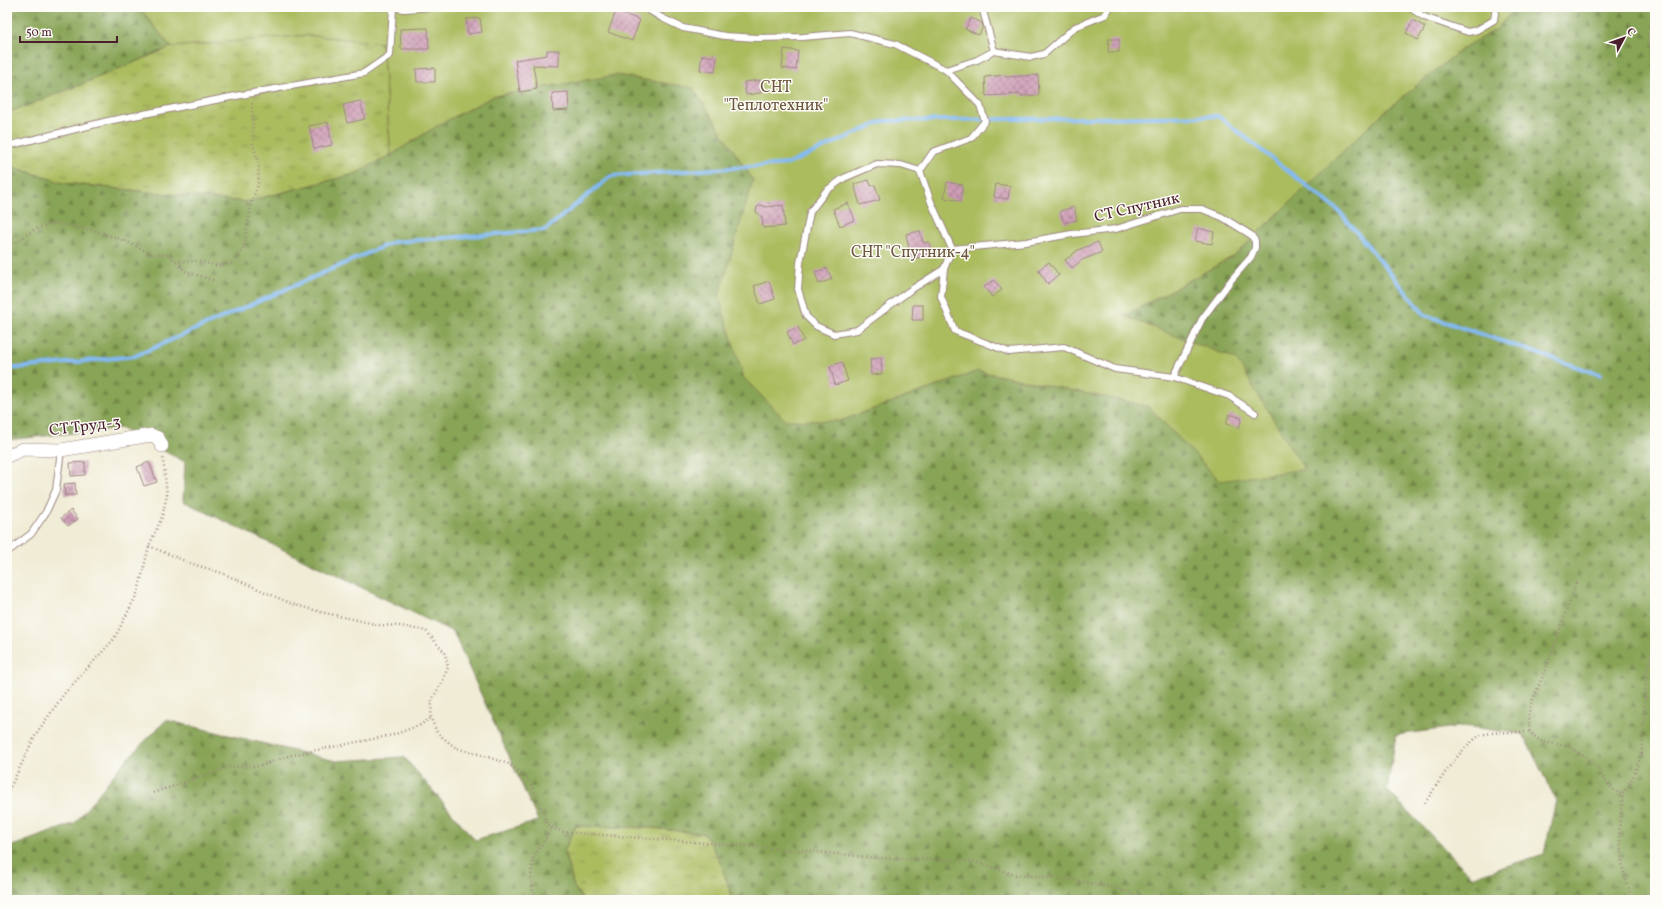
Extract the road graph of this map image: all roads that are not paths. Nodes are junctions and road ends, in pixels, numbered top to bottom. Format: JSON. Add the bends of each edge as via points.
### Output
{"nodes":[{"id":1,"x":436,"y":7,"type":"edge"},
{"id":2,"x":644,"y":7,"type":"edge"},
{"id":3,"x":982,"y":7,"type":"edge"},
{"id":4,"x":1110,"y":7,"type":"edge"},
{"id":5,"x":1409,"y":7,"type":"edge"},
{"id":6,"x":1496,"y":7,"type":"edge"},
{"id":7,"x":392,"y":8,"type":"edge"},
{"id":8,"x":994,"y":51,"type":"junction"},
{"id":9,"x":946,"y":70,"type":"junction"},
{"id":10,"x":7,"y":146,"type":"edge"},
{"id":11,"x":920,"y":171,"type":"junction"},
{"id":12,"x":952,"y":249,"type":"junction"},
{"id":13,"x":944,"y":269,"type":"junction"},
{"id":14,"x":1174,"y":377,"type":"junction"},
{"id":15,"x":1255,"y":412,"type":"dead end"},
{"id":16,"x":162,"y":446,"type":"road end"},
{"id":17,"x":60,"y":450,"type":"junction"},
{"id":18,"x":7,"y":456,"type":"edge"},
{"id":19,"x":7,"y":552,"type":"edge"}],
"edges":[{"from":1,"to":7,"type":"lane"},
{"from":2,"to":9,"type":"lane","via":[[683,28],[726,36],[803,37],[850,33],[895,44]]},
{"from":3,"to":8,"type":"lane"},
{"from":4,"to":8,"type":"lane","via":[[1105,15],[1076,27],[1044,54],[1031,57]]},
{"from":5,"to":6,"type":"lane","via":[[1424,17],[1468,32],[1494,20]]},
{"from":7,"to":10,"type":"lane","via":[[390,55],[364,73],[108,121]]},
{"from":8,"to":9,"type":"lane","via":[[977,60]]},
{"from":9,"to":11,"type":"lane","via":[[980,105],[985,121],[971,138],[933,152]]},
{"from":11,"to":12,"type":"lane"},
{"from":11,"to":13,"type":"lane","via":[[901,165],[877,164],[844,178],[826,191],[810,212],[800,263],[798,289],[806,316],[816,326],[834,334],[857,330],[909,290]]},
{"from":12,"to":13,"type":"lane"},
{"from":12,"to":14,"type":"lane","name":"СТ Спутник","via":[[1026,242],[1116,229],[1180,209],[1202,209],[1222,217],[1251,235],[1255,248],[1251,257],[1202,319]]},
{"from":13,"to":14,"type":"lane","via":[[941,297],[955,331],[1009,352],[1064,347],[1115,368]]},
{"from":14,"to":15,"type":"lane","via":[[1229,396]]},
{"from":16,"to":17,"type":"street","name":"СТ Труд-3","via":[[158,438],[151,435]]},
{"from":17,"to":18,"type":"street","name":"СТ Труд-3","via":[[23,450]]},
{"from":17,"to":19,"type":"lane","via":[[56,490],[46,512],[31,534]]}]}
